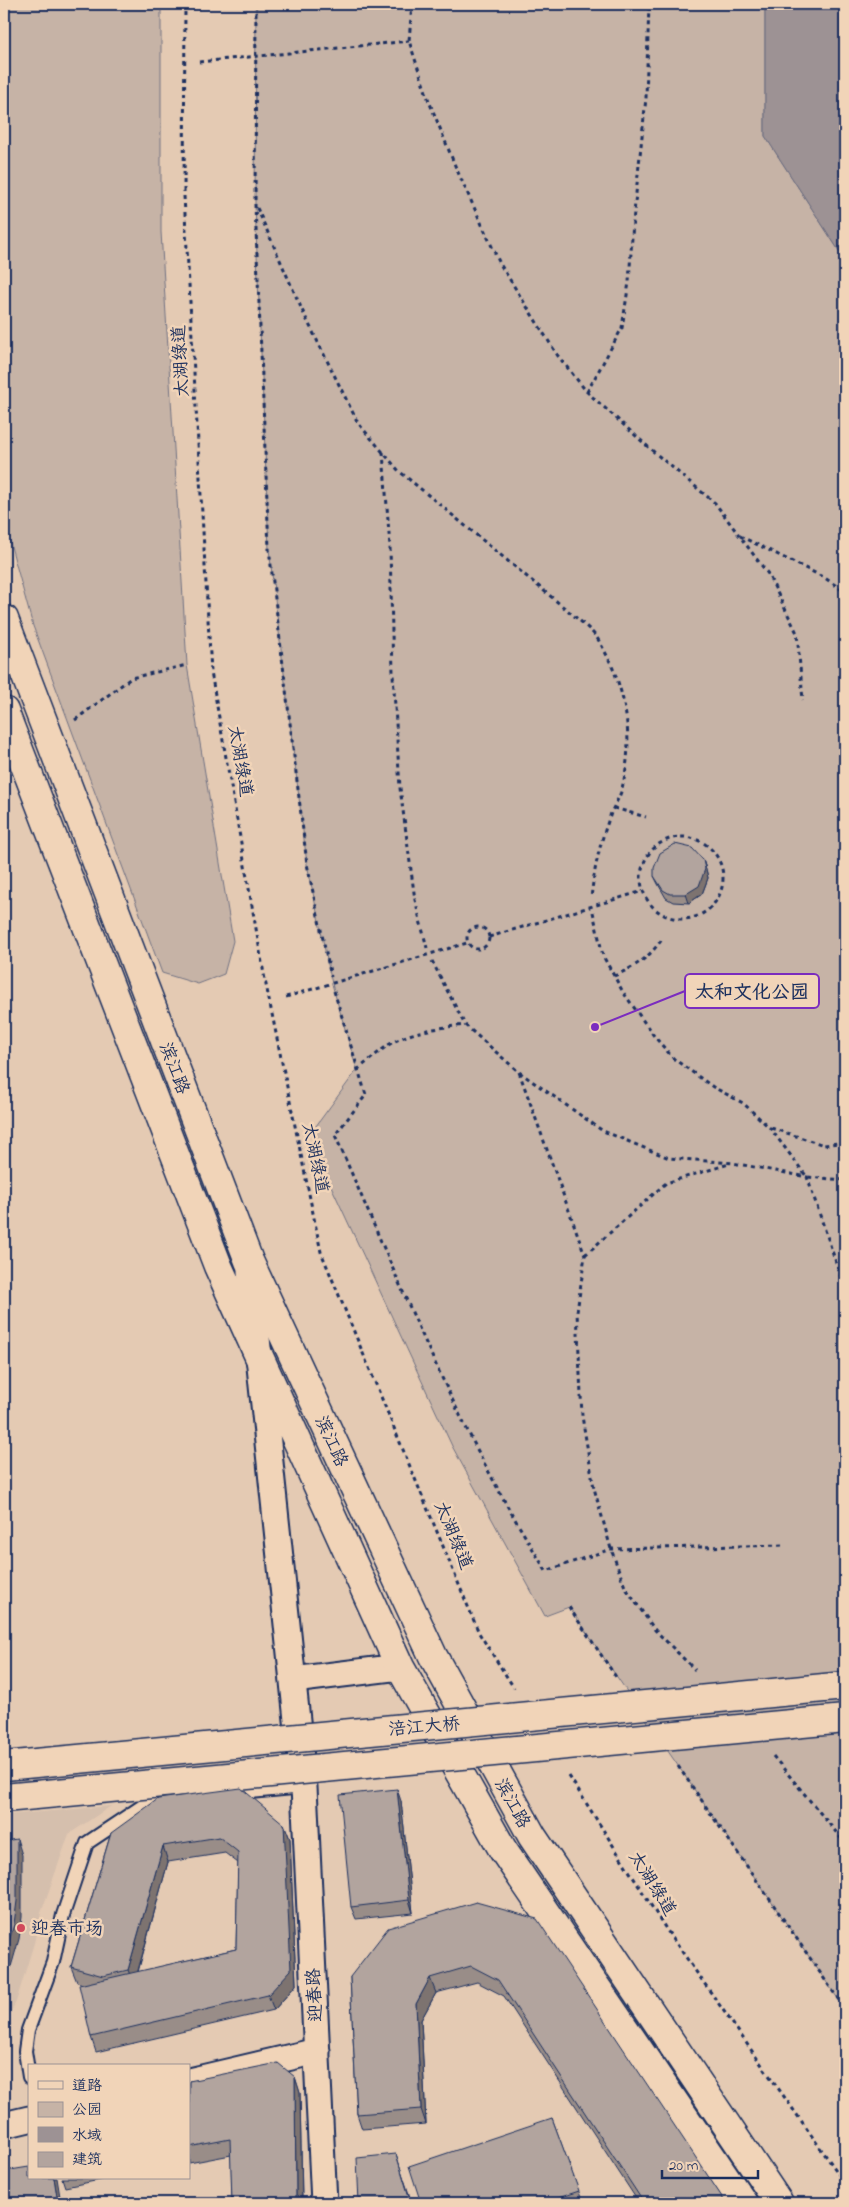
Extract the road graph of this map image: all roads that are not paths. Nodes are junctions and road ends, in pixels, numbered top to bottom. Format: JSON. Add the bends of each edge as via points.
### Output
{"nodes":[{"id":1,"x":4,"y":618,"type":"edge"},
{"id":2,"x":4,"y":710,"type":"edge"},
{"id":3,"x":249,"y":1261,"type":"junction"},
{"id":4,"x":259,"y":1357,"type":"junction"},
{"id":5,"x":400,"y":1667,"type":"junction"},
{"id":6,"x":293,"y":1680,"type":"junction"},
{"id":7,"x":845,"y":1686,"type":"edge"},
{"id":8,"x":845,"y":1719,"type":"edge"},
{"id":9,"x":4,"y":1766,"type":"edge"},
{"id":10,"x":304,"y":1787,"type":"junction"},
{"id":11,"x":216,"y":1796,"type":"edge"},
{"id":12,"x":4,"y":1798,"type":"edge"},
{"id":13,"x":186,"y":1799,"type":"edge"},
{"id":14,"x":317,"y":2051,"type":"junction"},
{"id":15,"x":28,"y":2070,"type":"edge"},
{"id":16,"x":190,"y":2081,"type":"edge"},
{"id":17,"x":28,"y":2119,"type":"edge"},
{"id":18,"x":4,"y":2125,"type":"edge"},
{"id":19,"x":324,"y":2203,"type":"edge"},
{"id":20,"x":743,"y":2203,"type":"edge"},
{"id":21,"x":779,"y":2203,"type":"edge"}],
"edges":[{"from":1,"to":3,"type":"main road","name":"滨江路"},
{"from":2,"to":4,"type":"main road","name":"滨江路","via":[[218,1266]]},
{"from":3,"to":4,"type":"street","name":"迎春路"},
{"from":3,"to":21,"type":"main road","name":"滨江路","via":[[433,1656],[532,1836]]},
{"from":4,"to":5,"type":"main road","name":"滨江路"},
{"from":4,"to":6,"type":"street","name":"迎春路"},
{"from":5,"to":6,"type":"street"},
{"from":5,"to":20,"type":"main road","name":"滨江路","via":[[503,1850]]},
{"from":6,"to":10,"type":"street","name":"迎春路"},
{"from":7,"to":9,"type":"main road","name":"涪江大桥","bridge":true},
{"from":8,"to":12,"type":"main road","name":"涪江大桥","bridge":true},
{"from":10,"to":11,"type":"lane"},
{"from":10,"to":14,"type":"street","name":"迎春路"},
{"from":13,"to":15,"type":"lane","via":[[147,1803],[87,1843],[63,1915],[53,1962],[28,2030],[25,2051]]},
{"from":14,"to":16,"type":"street"},
{"from":14,"to":19,"type":"street","name":"迎春路"},
{"from":17,"to":18,"type":"street"}]}
